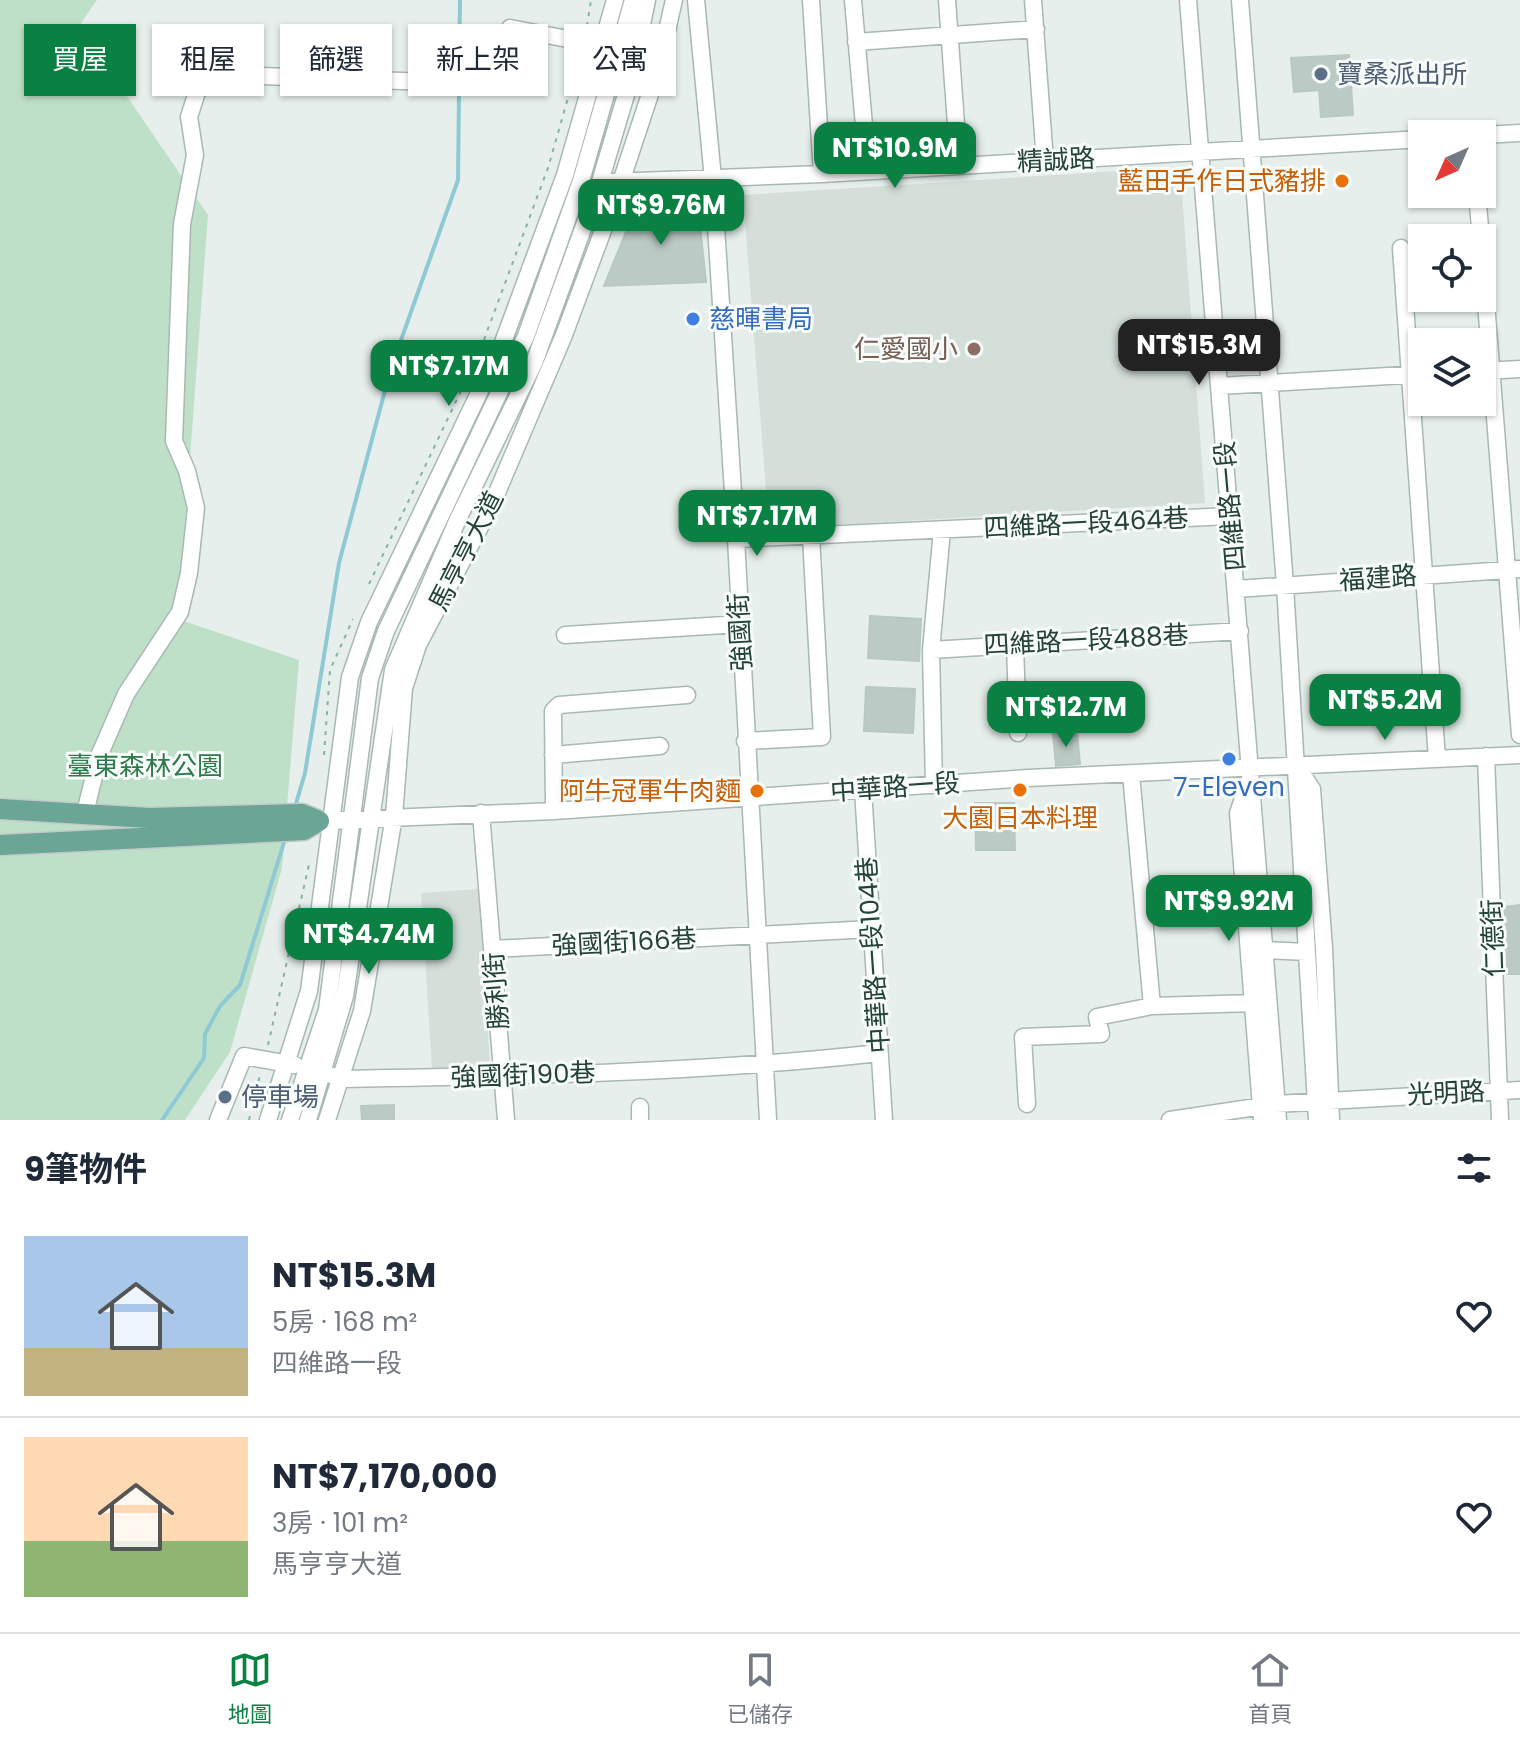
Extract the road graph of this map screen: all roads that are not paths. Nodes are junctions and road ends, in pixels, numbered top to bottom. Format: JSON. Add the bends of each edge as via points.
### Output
{"nodes":[{"id":1,"x":615,"y":0,"type":"edge"},
{"id":2,"x":633,"y":0,"type":"edge"},
{"id":3,"x":647,"y":0,"type":"edge"},
{"id":4,"x":674,"y":0,"type":"edge"},
{"id":5,"x":696,"y":0,"type":"edge"},
{"id":6,"x":811,"y":0,"type":"edge"},
{"id":7,"x":853,"y":0,"type":"edge"},
{"id":8,"x":947,"y":0,"type":"edge"},
{"id":9,"x":1033,"y":0,"type":"edge"},
{"id":10,"x":1188,"y":0,"type":"edge"},
{"id":11,"x":1240,"y":0,"type":"edge"},
{"id":12,"x":608,"y":24,"type":"edge"},
{"id":13,"x":627,"y":24,"type":"edge"},
{"id":14,"x":642,"y":24,"type":"edge"},
{"id":15,"x":668,"y":24,"type":"edge"},
{"id":16,"x":1036,"y":29,"type":"junction"},
{"id":17,"x":950,"y":35,"type":"junction"},
{"id":18,"x":564,"y":37,"type":"edge"},
{"id":19,"x":856,"y":42,"type":"junction"},
{"id":20,"x":587,"y":96,"type":"edge"},
{"id":21,"x":606,"y":96,"type":"edge"},
{"id":22,"x":624,"y":96,"type":"edge"},
{"id":23,"x":648,"y":96,"type":"edge"},
{"id":24,"x":1520,"y":133,"type":"edge"},
{"id":25,"x":1496,"y":134,"type":"edge"},
{"id":26,"x":1408,"y":140,"type":"edge"},
{"id":27,"x":1252,"y":149,"type":"junction"},
{"id":28,"x":1203,"y":151,"type":"junction"},
{"id":29,"x":1045,"y":161,"type":"junction"},
{"id":30,"x":959,"y":165,"type":"junction"},
{"id":31,"x":548,"y":168,"type":"road end"},
{"id":32,"x":868,"y":171,"type":"junction"},
{"id":33,"x":822,"y":174,"type":"junction"},
{"id":34,"x":565,"y":175,"type":"junction"},
{"id":35,"x":713,"y":179,"type":"junction"},
{"id":36,"x":581,"y":181,"type":"junction"},
{"id":37,"x":600,"y":182,"type":"junction"},
{"id":38,"x":621,"y":182,"type":"junction"},
{"id":39,"x":1401,"y":248,"type":"dead end"},
{"id":40,"x":1410,"y":328,"type":"edge"},
{"id":41,"x":502,"y":345,"type":"junction"},
{"id":42,"x":519,"y":351,"type":"junction"},
{"id":43,"x":542,"y":366,"type":"junction"},
{"id":44,"x":1520,"y":369,"type":"edge"},
{"id":45,"x":1496,"y":370,"type":"edge"},
{"id":46,"x":1408,"y":375,"type":"edge"},
{"id":47,"x":1270,"y":383,"type":"junction"},
{"id":48,"x":1219,"y":386,"type":"junction"},
{"id":49,"x":1417,"y":416,"type":"edge"},
{"id":50,"x":1493,"y":416,"type":"edge"},
{"id":51,"x":1230,"y":516,"type":"junction"},
{"id":52,"x":942,"y":530,"type":"junction"},
{"id":53,"x":811,"y":536,"type":"junction"},
{"id":54,"x":736,"y":539,"type":"junction"},
{"id":55,"x":1514,"y":570,"type":"edge"},
{"id":56,"x":1427,"y":575,"type":"junction"},
{"id":57,"x":1285,"y":585,"type":"junction"},
{"id":58,"x":1237,"y":589,"type":"junction"},
{"id":59,"x":363,"y":617,"type":"junction"},
{"id":60,"x":740,"y":624,"type":"junction"},
{"id":61,"x":386,"y":631,"type":"junction"},
{"id":62,"x":1240,"y":631,"type":"junction"},
{"id":63,"x":565,"y":635,"type":"dead end"},
{"id":64,"x":412,"y":643,"type":"junction"},
{"id":65,"x":1015,"y":645,"type":"junction"},
{"id":66,"x":931,"y":650,"type":"junction"},
{"id":67,"x":687,"y":695,"type":"dead end"},
{"id":68,"x":1018,"y":733,"type":"dead end"},
{"id":69,"x":1520,"y":735,"type":"edge"},
{"id":70,"x":745,"y":741,"type":"junction"},
{"id":71,"x":660,"y":746,"type":"dead end"},
{"id":72,"x":553,"y":755,"type":"junction"},
{"id":73,"x":1520,"y":755,"type":"edge"},
{"id":74,"x":1486,"y":756,"type":"junction"},
{"id":75,"x":1437,"y":759,"type":"junction"},
{"id":76,"x":1297,"y":767,"type":"junction"},
{"id":77,"x":1252,"y":771,"type":"junction"},
{"id":78,"x":1131,"y":774,"type":"junction"},
{"id":79,"x":934,"y":785,"type":"junction"},
{"id":80,"x":863,"y":790,"type":"junction"},
{"id":81,"x":748,"y":797,"type":"junction"},
{"id":82,"x":0,"y":809,"type":"edge"},
{"id":83,"x":554,"y":811,"type":"junction"},
{"id":84,"x":85,"y":813,"type":"junction"},
{"id":85,"x":481,"y":813,"type":"junction"},
{"id":86,"x":394,"y":816,"type":"junction"},
{"id":87,"x":372,"y":818,"type":"junction"},
{"id":88,"x":352,"y":819,"type":"junction"},
{"id":89,"x":326,"y":821,"type":"junction"},
{"id":90,"x":0,"y":845,"type":"edge"},
{"id":91,"x":871,"y":929,"type":"junction"},
{"id":92,"x":755,"y":935,"type":"junction"},
{"id":93,"x":493,"y":949,"type":"junction"},
{"id":94,"x":1264,"y":950,"type":"junction"},
{"id":95,"x":1307,"y":952,"type":"junction"},
{"id":96,"x":1254,"y":1003,"type":"junction"},
{"id":97,"x":1152,"y":1006,"type":"junction"},
{"id":98,"x":879,"y":1053,"type":"junction"},
{"id":99,"x":286,"y":1063,"type":"junction"},
{"id":100,"x":762,"y":1066,"type":"junction"},
{"id":101,"x":307,"y":1068,"type":"junction"},
{"id":102,"x":324,"y":1073,"type":"junction"},
{"id":103,"x":502,"y":1076,"type":"junction"},
{"id":104,"x":342,"y":1079,"type":"junction"},
{"id":105,"x":1498,"y":1090,"type":"junction"},
{"id":106,"x":1520,"y":1090,"type":"edge"},
{"id":107,"x":1323,"y":1101,"type":"junction"},
{"id":108,"x":1027,"y":1104,"type":"dead end"},
{"id":109,"x":1269,"y":1113,"type":"edge"},
{"id":110,"x":218,"y":1120,"type":"edge"},
{"id":111,"x":268,"y":1120,"type":"edge"},
{"id":112,"x":290,"y":1120,"type":"edge"},
{"id":113,"x":308,"y":1120,"type":"edge"},
{"id":114,"x":327,"y":1120,"type":"edge"},
{"id":115,"x":506,"y":1120,"type":"edge"},
{"id":116,"x":768,"y":1120,"type":"edge"},
{"id":117,"x":884,"y":1120,"type":"edge"},
{"id":118,"x":1170,"y":1120,"type":"edge"},
{"id":119,"x":1317,"y":1120,"type":"edge"},
{"id":120,"x":1331,"y":1120,"type":"edge"},
{"id":121,"x":1500,"y":1120,"type":"edge"}],
"edges":[{"from":1,"to":12,"type":"street"},
{"from":2,"to":13,"type":"street","name":"馬亨亨大道"},
{"from":3,"to":14,"type":"street","name":"馬亨亨大道"},
{"from":4,"to":15,"type":"street","name":"馬亨亨大道"},
{"from":5,"to":35,"type":"street","name":"強國街"},
{"from":6,"to":33,"type":"street"},
{"from":7,"to":19,"type":"street"},
{"from":8,"to":17,"type":"street"},
{"from":9,"to":16,"type":"street"},
{"from":10,"to":28,"type":"street","name":"四維路一段"},
{"from":11,"to":27,"type":"street"},
{"from":16,"to":17,"type":"street"},
{"from":16,"to":29,"type":"street"},
{"from":17,"to":19,"type":"street"},
{"from":17,"to":30,"type":"street"},
{"from":18,"to":84,"type":"street","via":[[510,28],[486,84],[230,75],[214,76],[197,92],[189,117],[195,155],[182,224],[174,441],[196,508],[189,573],[180,612],[126,694],[99,756]]},
{"from":19,"to":32,"type":"street"},
{"from":20,"to":34,"type":"street"},
{"from":21,"to":36,"type":"street","name":"馬亨亨大道"},
{"from":22,"to":37,"type":"street","name":"馬亨亨大道"},
{"from":23,"to":38,"type":"street","name":"馬亨亨大道"},
{"from":24,"to":25,"type":"street"},
{"from":26,"to":27,"type":"street","name":"精誠路"},
{"from":27,"to":28,"type":"street","name":"精誠路"},
{"from":27,"to":47,"type":"street"},
{"from":28,"to":29,"type":"street","name":"精誠路"},
{"from":28,"to":48,"type":"street","name":"四維路一段"},
{"from":29,"to":30,"type":"street","name":"精誠路"},
{"from":30,"to":32,"type":"street","name":"精誠路"},
{"from":31,"to":34,"type":"street","name":"精誠路"},
{"from":32,"to":33,"type":"street","name":"精誠路"},
{"from":33,"to":35,"type":"street","name":"精誠路"},
{"from":34,"to":36,"type":"street","name":"精誠路"},
{"from":34,"to":41,"type":"street"},
{"from":35,"to":38,"type":"street","name":"精誠路"},
{"from":35,"to":54,"type":"street","name":"強國街"},
{"from":36,"to":37,"type":"street","name":"精誠路"},
{"from":36,"to":42,"type":"street","name":"馬亨亨大道"},
{"from":37,"to":38,"type":"street","name":"精誠路"},
{"from":37,"to":43,"type":"street","name":"馬亨亨大道"},
{"from":38,"to":43,"type":"street","name":"馬亨亨大道"},
{"from":39,"to":40,"type":"street"},
{"from":41,"to":42,"type":"street"},
{"from":41,"to":59,"type":"street"},
{"from":42,"to":61,"type":"street","name":"馬亨亨大道"},
{"from":43,"to":64,"type":"street","name":"馬亨亨大道","via":[[458,519]]},
{"from":44,"to":45,"type":"street"},
{"from":46,"to":47,"type":"street"},
{"from":47,"to":48,"type":"street"},
{"from":47,"to":57,"type":"street"},
{"from":48,"to":51,"type":"street","name":"四維路一段"},
{"from":49,"to":56,"type":"street"},
{"from":50,"to":55,"type":"street"},
{"from":51,"to":52,"type":"street","name":"四維路一段464巷"},
{"from":51,"to":58,"type":"street","name":"四維路一段"},
{"from":52,"to":53,"type":"street","name":"四維路一段464巷"},
{"from":52,"to":66,"type":"street"},
{"from":53,"to":54,"type":"street","name":"四維路一段464巷"},
{"from":53,"to":70,"type":"street","via":[[822,737]]},
{"from":54,"to":60,"type":"street","name":"強國街"},
{"from":55,"to":56,"type":"street","name":"福建路"},
{"from":55,"to":69,"type":"street"},
{"from":56,"to":57,"type":"street","name":"福建路"},
{"from":56,"to":75,"type":"street"},
{"from":57,"to":58,"type":"street","name":"福建路"},
{"from":57,"to":76,"type":"street"},
{"from":58,"to":62,"type":"street","name":"四維路一段"},
{"from":59,"to":61,"type":"street"},
{"from":59,"to":89,"type":"street"},
{"from":60,"to":63,"type":"street"},
{"from":60,"to":70,"type":"street","name":"強國街"},
{"from":61,"to":88,"type":"street","name":"馬亨亨大道","via":[[370,678]]},
{"from":62,"to":65,"type":"street","name":"四維路一段488巷"},
{"from":62,"to":77,"type":"street","name":"四維路一段"},
{"from":64,"to":86,"type":"street","name":"馬亨亨大道"},
{"from":64,"to":87,"type":"street","name":"馬亨亨大道","via":[[391,682]]},
{"from":65,"to":66,"type":"street","name":"四維路一段488巷"},
{"from":65,"to":68,"type":"street"},
{"from":66,"to":79,"type":"street"},
{"from":67,"to":72,"type":"street","via":[[559,705],[553,711]]},
{"from":70,"to":81,"type":"street","name":"強國街"},
{"from":71,"to":72,"type":"street"},
{"from":72,"to":83,"type":"street"},
{"from":73,"to":74,"type":"street","name":"中華路一段"},
{"from":74,"to":75,"type":"street","name":"中華路一段"},
{"from":74,"to":105,"type":"street","name":"仁德街"},
{"from":75,"to":76,"type":"street","name":"中華路一段"},
{"from":76,"to":77,"type":"street","name":"中華路一段"},
{"from":76,"to":95,"type":"street"},
{"from":76,"to":107,"type":"street","via":[[1312,789],[1324,948]]},
{"from":77,"to":78,"type":"street","name":"中華路一段"},
{"from":77,"to":94,"type":"street","name":"四維路一段"},
{"from":77,"to":96,"type":"street","name":"四維路一段","via":[[1238,813]]},
{"from":78,"to":79,"type":"street","name":"中華路一段"},
{"from":78,"to":97,"type":"street"},
{"from":79,"to":80,"type":"street","name":"中華路一段"},
{"from":80,"to":81,"type":"street","name":"中華路一段"},
{"from":80,"to":91,"type":"street","name":"中華路一段104巷"},
{"from":81,"to":83,"type":"street","name":"中華路一段"},
{"from":81,"to":92,"type":"street","name":"強國街"},
{"from":82,"to":84,"type":"main road"},
{"from":83,"to":85,"type":"street","name":"中華路一段"},
{"from":84,"to":89,"type":"main road","via":[[149,818],[302,814]]},
{"from":85,"to":86,"type":"street","name":"中華路一段"},
{"from":85,"to":93,"type":"street","name":"勝利街"},
{"from":86,"to":87,"type":"street","name":"中華路一段"},
{"from":86,"to":104,"type":"street","name":"馬亨亨大道","via":[[362,1011]]},
{"from":87,"to":88,"type":"street","name":"中華路一段"},
{"from":87,"to":102,"type":"street","name":"馬亨亨大道","via":[[345,996]]},
{"from":88,"to":89,"type":"street","name":"中華路一段"},
{"from":88,"to":101,"type":"street","name":"馬亨亨大道","via":[[327,1010]]},
{"from":89,"to":90,"type":"main road","via":[[304,830]]},
{"from":89,"to":99,"type":"street","via":[[309,991]]},
{"from":91,"to":92,"type":"street","name":"強國街166巷"},
{"from":91,"to":98,"type":"street","name":"中華路一段104巷"},
{"from":92,"to":93,"type":"street","name":"強國街166巷"},
{"from":92,"to":100,"type":"street","name":"強國街"},
{"from":93,"to":103,"type":"street","name":"勝利街"},
{"from":94,"to":95,"type":"street"},
{"from":94,"to":109,"type":"street","name":"四維路一段"},
{"from":95,"to":107,"type":"street"},
{"from":96,"to":97,"type":"street"},
{"from":96,"to":109,"type":"street","name":"四維路一段"},
{"from":97,"to":108,"type":"street","via":[[1097,1017],[1101,1034],[1023,1037]]},
{"from":98,"to":100,"type":"street","name":"強國街190巷"},
{"from":98,"to":117,"type":"street","name":"中華路一段104巷"},
{"from":99,"to":101,"type":"street","name":"強國街190巷"},
{"from":99,"to":110,"type":"street","name":"強國街190巷","via":[[252,1055],[239,1060]]},
{"from":99,"to":111,"type":"street"},
{"from":100,"to":103,"type":"street","name":"強國街190巷"},
{"from":100,"to":116,"type":"street","name":"強國街"},
{"from":101,"to":102,"type":"street","name":"強國街190巷"},
{"from":101,"to":112,"type":"street","name":"馬亨亨大道"},
{"from":102,"to":104,"type":"street","name":"強國街190巷"},
{"from":102,"to":113,"type":"street","name":"馬亨亨大道"},
{"from":103,"to":104,"type":"street","name":"強國街190巷"},
{"from":103,"to":115,"type":"street","name":"勝利街"},
{"from":104,"to":114,"type":"street","name":"馬亨亨大道"},
{"from":105,"to":106,"type":"street","name":"光明路"},
{"from":105,"to":107,"type":"street","name":"光明路"},
{"from":105,"to":121,"type":"street","name":"仁德街"},
{"from":107,"to":109,"type":"street","name":"光明路"},
{"from":107,"to":119,"type":"street"},
{"from":107,"to":120,"type":"street"},
{"from":109,"to":118,"type":"street","name":"光明路"}]}
